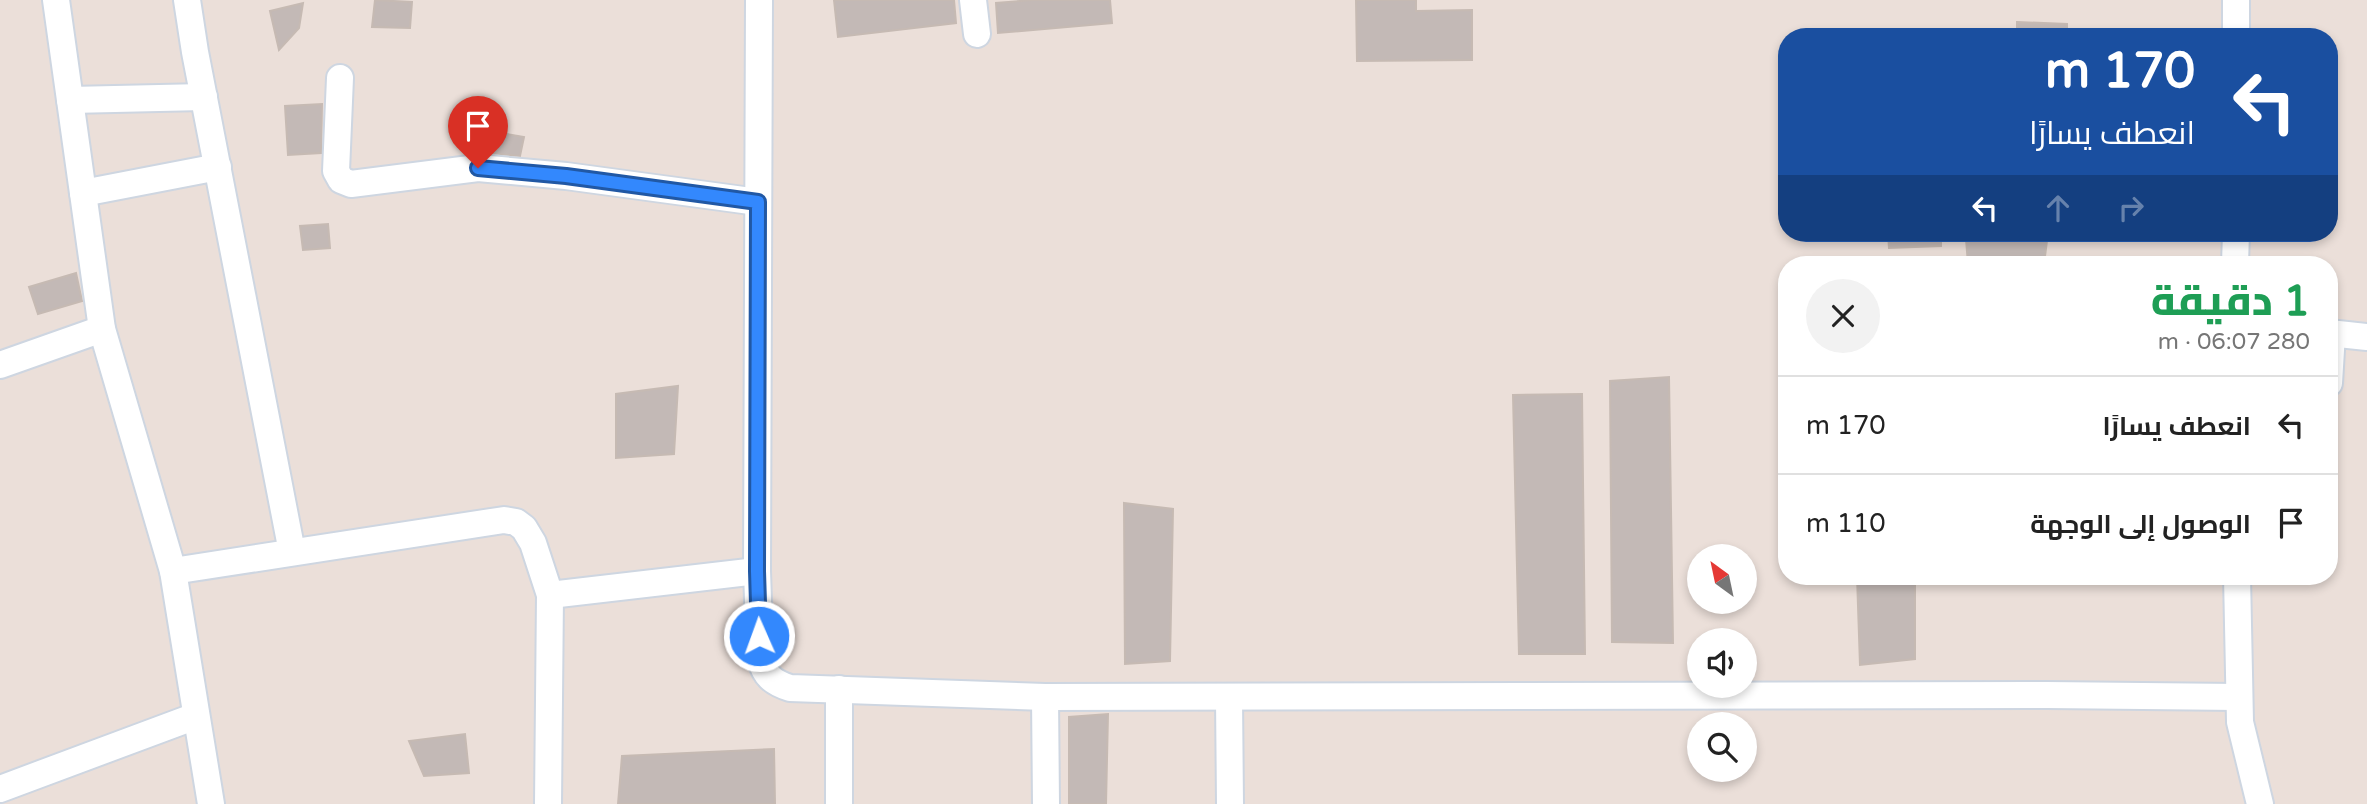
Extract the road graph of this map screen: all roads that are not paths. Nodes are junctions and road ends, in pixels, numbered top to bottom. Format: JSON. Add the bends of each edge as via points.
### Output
{"nodes":[{"id":1,"x":56,"y":0,"type":"edge"},
{"id":2,"x":187,"y":0,"type":"edge"},
{"id":3,"x":759,"y":0,"type":"edge"},
{"id":4,"x":973,"y":0,"type":"edge"},
{"id":5,"x":2236,"y":0,"type":"edge"},
{"id":6,"x":2236,"y":28,"type":"edge"},
{"id":7,"x":977,"y":34,"type":"dead end"},
{"id":8,"x":340,"y":78,"type":"dead end"},
{"id":9,"x":204,"y":97,"type":"junction"},
{"id":10,"x":70,"y":100,"type":"junction"},
{"id":11,"x":218,"y":167,"type":"junction"},
{"id":12,"x":83,"y":193,"type":"junction"},
{"id":13,"x":758,"y":202,"type":"junction"},
{"id":14,"x":102,"y":329,"type":"junction"},
{"id":15,"x":2338,"y":334,"type":"edge"},
{"id":16,"x":2367,"y":337,"type":"edge"},
{"id":17,"x":0,"y":365,"type":"edge"},
{"id":18,"x":292,"y":552,"type":"junction"},
{"id":19,"x":173,"y":571,"type":"junction"},
{"id":20,"x":757,"y":571,"type":"junction"},
{"id":21,"x":2237,"y":585,"type":"edge"},
{"id":22,"x":550,"y":595,"type":"junction"},
{"id":23,"x":839,"y":689,"type":"junction"},
{"id":24,"x":1045,"y":697,"type":"junction"},
{"id":25,"x":2238,"y":697,"type":"junction"},
{"id":26,"x":1229,"y":698,"type":"junction"},
{"id":27,"x":196,"y":716,"type":"junction"},
{"id":28,"x":0,"y":789,"type":"edge"},
{"id":29,"x":211,"y":804,"type":"edge"},
{"id":30,"x":548,"y":804,"type":"edge"},
{"id":31,"x":839,"y":804,"type":"edge"},
{"id":32,"x":1046,"y":804,"type":"edge"},
{"id":33,"x":1230,"y":804,"type":"edge"},
{"id":34,"x":2260,"y":804,"type":"edge"}],
"edges":[{"from":1,"to":10,"type":"street"},
{"from":2,"to":9,"type":"street"},
{"from":3,"to":13,"type":"street"},
{"from":4,"to":7,"type":"street"},
{"from":5,"to":6,"type":"street"},
{"from":8,"to":13,"type":"street","via":[[336,171],[341,180],[351,184],[478,168]]},
{"from":9,"to":10,"type":"street"},
{"from":9,"to":11,"type":"street"},
{"from":10,"to":12,"type":"street"},
{"from":11,"to":12,"type":"street"},
{"from":11,"to":18,"type":"street"},
{"from":12,"to":14,"type":"street"},
{"from":13,"to":20,"type":"street"},
{"from":14,"to":17,"type":"street"},
{"from":14,"to":19,"type":"street"},
{"from":15,"to":16,"type":"street"},
{"from":18,"to":19,"type":"street"},
{"from":18,"to":22,"type":"street","via":[[504,520],[524,528]]},
{"from":19,"to":27,"type":"street"},
{"from":20,"to":22,"type":"street"},
{"from":20,"to":23,"type":"street","via":[[764,672],[790,688]]},
{"from":21,"to":25,"type":"street"},
{"from":22,"to":30,"type":"street"},
{"from":23,"to":24,"type":"street"},
{"from":23,"to":31,"type":"street"},
{"from":24,"to":26,"type":"street"},
{"from":24,"to":32,"type":"street"},
{"from":25,"to":26,"type":"street"},
{"from":25,"to":34,"type":"street","via":[[2245,750]]},
{"from":26,"to":33,"type":"street"},
{"from":27,"to":28,"type":"street"},
{"from":27,"to":29,"type":"street"}]}
